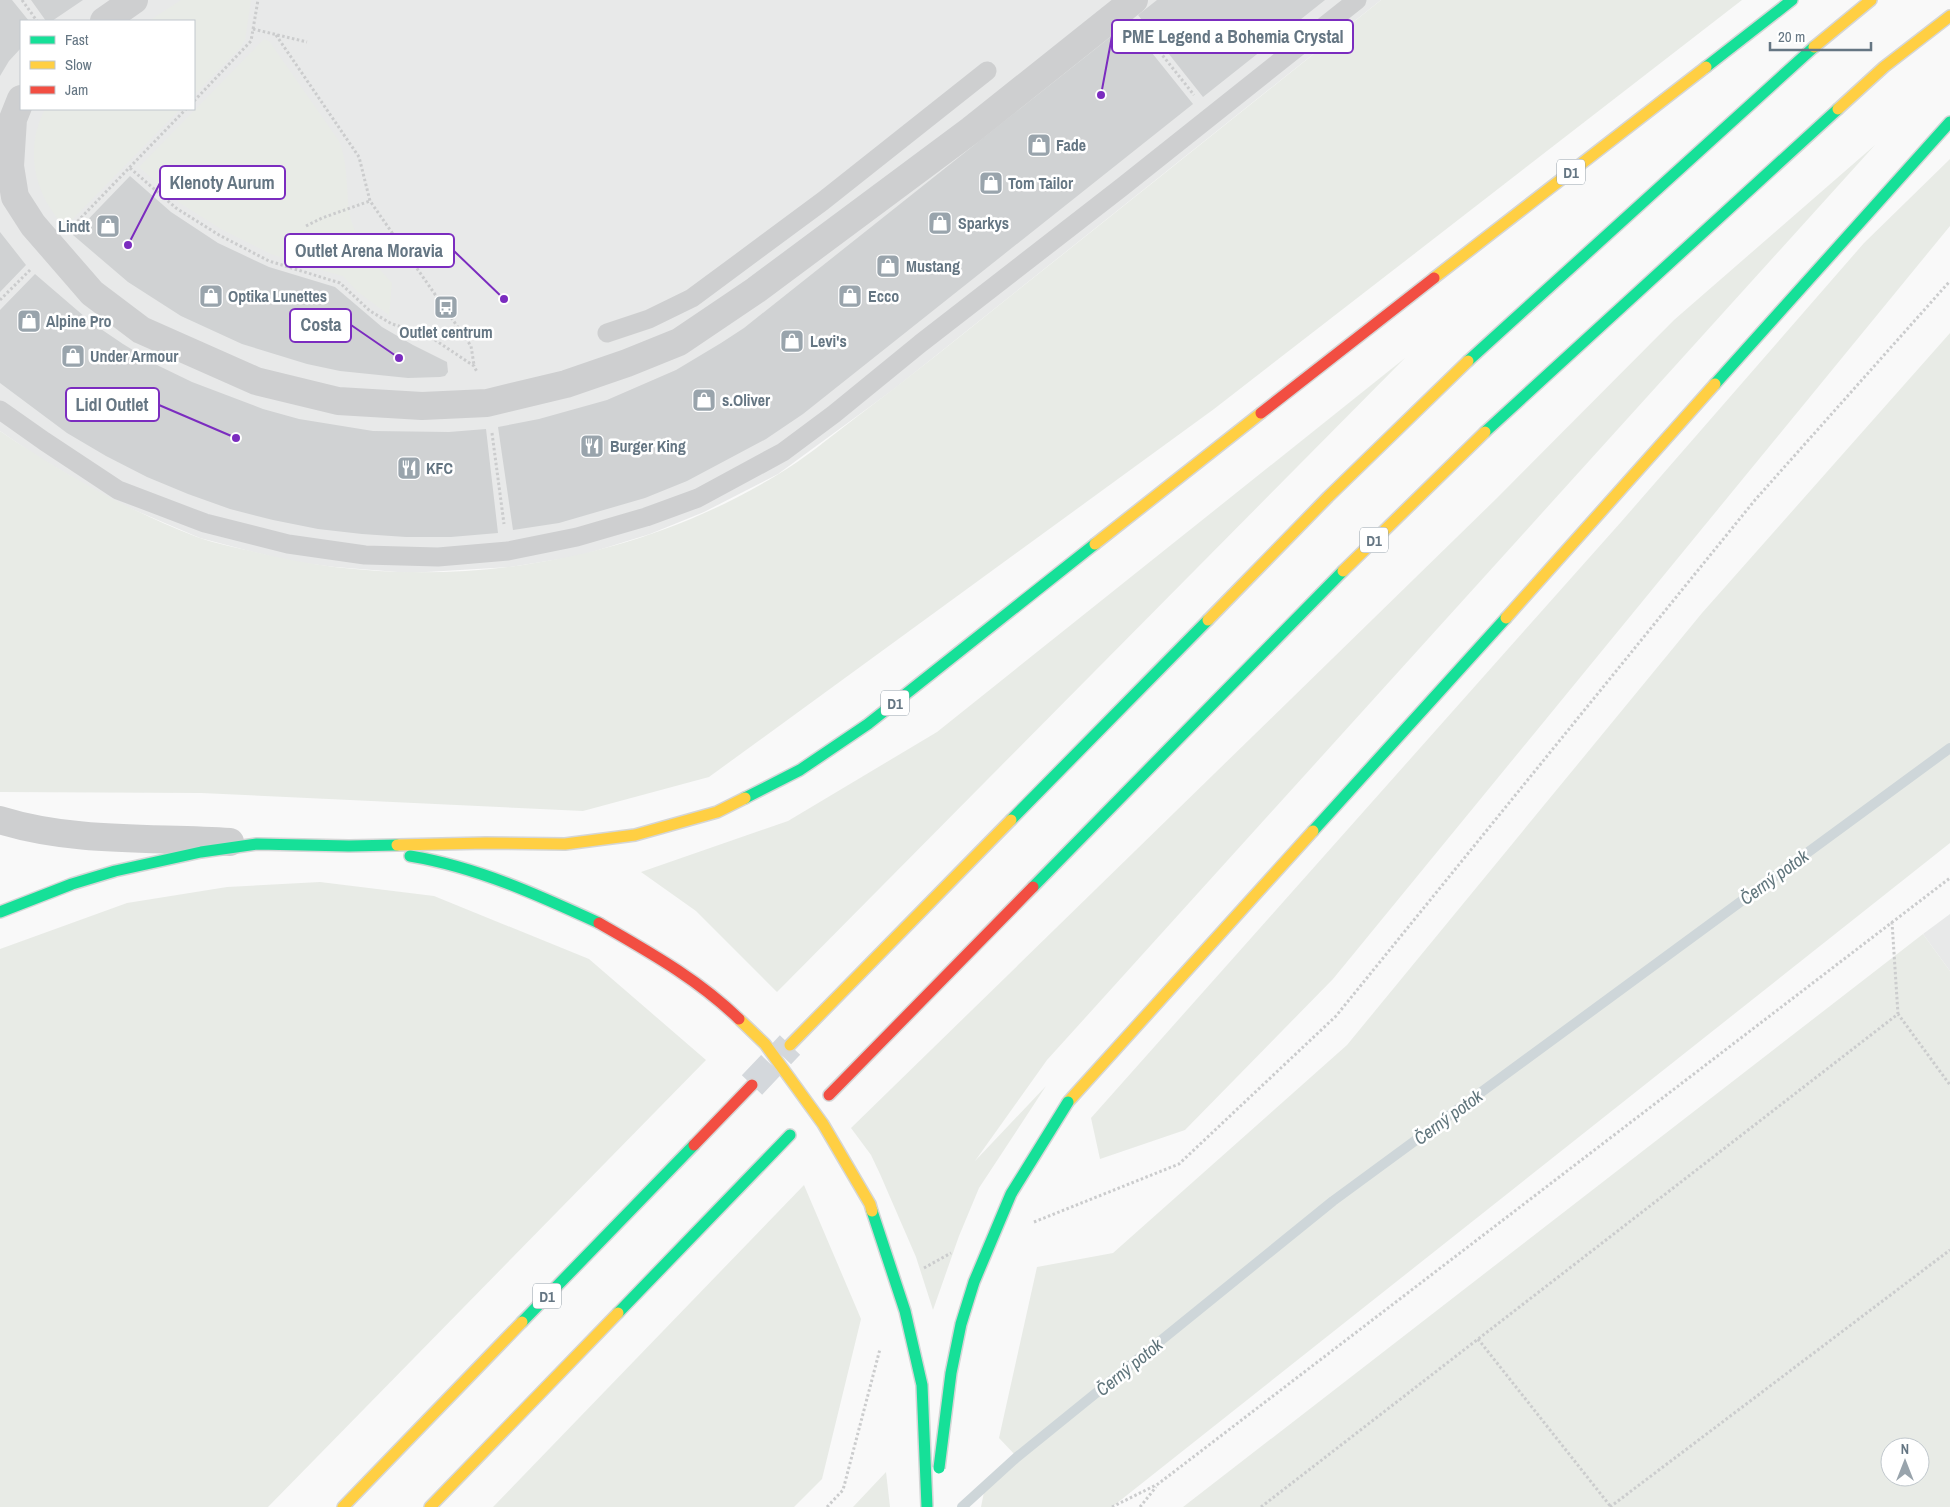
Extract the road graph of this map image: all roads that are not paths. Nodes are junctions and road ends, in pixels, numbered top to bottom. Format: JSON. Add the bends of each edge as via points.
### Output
{"nodes":[{"id":1,"x":134,"y":0,"type":"edge"},
{"id":2,"x":1357,"y":0,"type":"edge"},
{"id":3,"x":1792,"y":0,"type":"edge"},
{"id":4,"x":1871,"y":0,"type":"edge"},
{"id":5,"x":1130,"y":4,"type":"edge"},
{"id":6,"x":1950,"y":16,"type":"edge"},
{"id":7,"x":105,"y":20,"type":"edge"},
{"id":8,"x":987,"y":71,"type":"dead end"},
{"id":9,"x":20,"y":101,"type":"edge"},
{"id":10,"x":1950,"y":122,"type":"edge"},
{"id":11,"x":607,"y":333,"type":"dead end"},
{"id":12,"x":0,"y":410,"type":"edge"},
{"id":13,"x":0,"y":820,"type":"edge"},
{"id":14,"x":257,"y":844,"type":"junction"},
{"id":15,"x":349,"y":846,"type":"junction"},
{"id":16,"x":0,"y":912,"type":"edge"},
{"id":17,"x":790,"y":1045,"type":"tunnel mouth"},
{"id":18,"x":752,"y":1085,"type":"tunnel mouth"},
{"id":19,"x":829,"y":1095,"type":"dead end"},
{"id":20,"x":790,"y":1135,"type":"dead end"},
{"id":21,"x":343,"y":1507,"type":"edge"},
{"id":22,"x":430,"y":1507,"type":"edge"},
{"id":23,"x":927,"y":1507,"type":"edge"},
{"id":24,"x":934,"y":1507,"type":"edge"}],
"edges":[{"from":1,"to":7,"type":"street"},
{"from":2,"to":12,"type":"lane","via":[[783,452],[698,498],[646,517],[578,537],[508,551],[438,557],[366,554],[288,544],[205,522],[118,490]]},
{"from":3,"to":15,"type":"highway","number":"D1","via":[[1350,343],[876,718],[800,770],[717,812],[635,835],[566,844]]},
{"from":4,"to":17,"type":"highway","via":[[1839,25],[1486,344],[1328,497]]},
{"from":5,"to":9,"type":"street","via":[[971,130],[756,290],[679,342],[566,384],[487,403],[422,406],[338,402],[256,381],[141,330],[92,293],[33,226],[15,198],[10,166],[12,119]]},
{"from":6,"to":19,"type":"highway","number":"D1","via":[[1884,67],[1517,401],[1368,546]]},
{"from":8,"to":11,"type":"lane","via":[[823,201],[692,298]]},
{"from":10,"to":24,"type":"highway","bridge":true,"via":[[1068,1102],[1011,1194],[974,1282],[951,1373]]},
{"from":13,"to":14,"type":"street","via":[[68,833]]},
{"from":14,"to":15,"type":"highway"},
{"from":14,"to":16,"type":"highway","via":[[201,852],[115,871]]},
{"from":15,"to":23,"type":"highway","bridge":true,"via":[[441,861],[516,885],[599,923],[668,963],[716,997],[765,1044],[824,1124],[870,1204],[905,1311],[922,1385]]},
{"from":18,"to":21,"type":"highway","number":"D1"},
{"from":20,"to":22,"type":"highway"}]}
